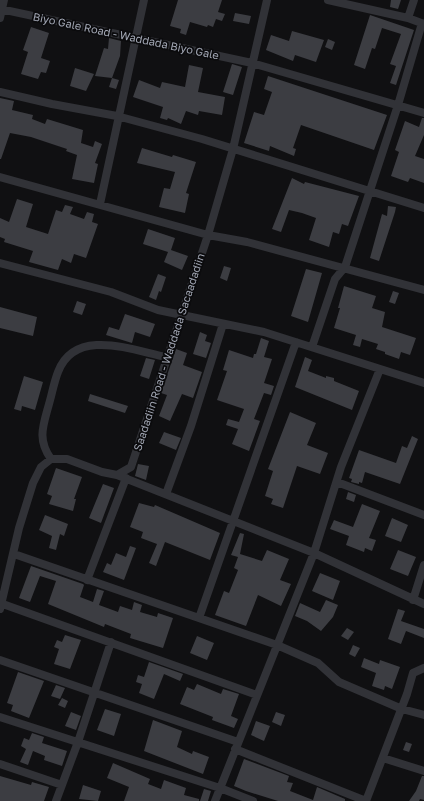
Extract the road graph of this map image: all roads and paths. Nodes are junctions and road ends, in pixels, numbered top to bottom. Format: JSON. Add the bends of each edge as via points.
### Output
{"nodes":[{"id":1,"x":4,"y":0,"type":"edge"},
{"id":2,"x":144,"y":0,"type":"edge"},
{"id":3,"x":267,"y":0,"type":"edge"},
{"id":4,"x":328,"y":0,"type":"edge"},
{"id":5,"x":414,"y":0,"type":"edge"},
{"id":6,"x":1,"y":9,"type":"edge"},
{"id":7,"x":0,"y":18,"type":"edge"},
{"id":8,"x":408,"y":18,"type":"junction"},
{"id":9,"x":423,"y":24,"type":"edge"},
{"id":10,"x":135,"y":37,"type":"junction"},
{"id":11,"x":252,"y":63,"type":"junction"},
{"id":12,"x":0,"y":92,"type":"edge"},
{"id":13,"x":398,"y":105,"type":"junction"},
{"id":14,"x":424,"y":113,"type":"edge"},
{"id":15,"x":117,"y":116,"type":"junction"},
{"id":16,"x":233,"y":149,"type":"junction"},
{"id":17,"x":0,"y":177,"type":"edge"},
{"id":18,"x":369,"y":192,"type":"junction"},
{"id":19,"x":100,"y":204,"type":"junction"},
{"id":20,"x":424,"y":208,"type":"edge"},
{"id":21,"x":208,"y":235,"type":"junction"},
{"id":22,"x":0,"y":263,"type":"edge"},
{"id":23,"x":344,"y":267,"type":"junction"},
{"id":24,"x":424,"y":290,"type":"edge"},
{"id":25,"x":181,"y":314,"type":"junction"},
{"id":26,"x":223,"y":324,"type":"junction"},
{"id":27,"x":296,"y":342,"type":"junction"},
{"id":28,"x":312,"y":347,"type":"junction"},
{"id":29,"x":166,"y":357,"type":"junction"},
{"id":30,"x":380,"y":369,"type":"junction"},
{"id":31,"x":424,"y":383,"type":"edge"},
{"id":32,"x":50,"y":459,"type":"junction"},
{"id":33,"x":117,"y":475,"type":"junction"},
{"id":34,"x":126,"y":478,"type":"junction"},
{"id":35,"x":336,"y":482,"type":"junction"},
{"id":36,"x":166,"y":494,"type":"junction"},
{"id":37,"x":424,"y":515,"type":"edge"},
{"id":38,"x":233,"y":521,"type":"junction"},
{"id":39,"x":314,"y":553,"type":"junction"},
{"id":40,"x":14,"y":554,"type":"junction"},
{"id":41,"x":424,"y":565,"type":"edge"},
{"id":42,"x":87,"y":580,"type":"junction"},
{"id":43,"x":413,"y":600,"type":"junction"},
{"id":44,"x":424,"y":604,"type":"edge"},
{"id":45,"x":0,"y":605,"type":"edge"},
{"id":46,"x":199,"y":618,"type":"junction"},
{"id":47,"x":111,"y":642,"type":"junction"},
{"id":48,"x":277,"y":646,"type":"junction"},
{"id":49,"x":0,"y":660,"type":"edge"},
{"id":50,"x":424,"y":668,"type":"edge"},
{"id":51,"x":94,"y":693,"type":"junction"},
{"id":52,"x":257,"y":695,"type":"junction"},
{"id":53,"x":402,"y":709,"type":"junction"},
{"id":54,"x":424,"y":715,"type":"edge"},
{"id":55,"x":0,"y":717,"type":"edge"},
{"id":56,"x":78,"y":742,"type":"junction"},
{"id":57,"x":236,"y":746,"type":"junction"},
{"id":58,"x":383,"y":758,"type":"junction"},
{"id":59,"x":0,"y":764,"type":"edge"},
{"id":60,"x":424,"y":771,"type":"edge"},
{"id":61,"x":62,"y":785,"type":"junction"},
{"id":62,"x":220,"y":788,"type":"junction"},
{"id":63,"x":56,"y":801,"type":"edge"},
{"id":64,"x":215,"y":801,"type":"edge"},
{"id":65,"x":253,"y":801,"type":"edge"},
{"id":66,"x":366,"y":801,"type":"edge"}],
"edges":[{"from":1,"to":6,"type":"street"},
{"from":2,"to":10,"type":"street"},
{"from":3,"to":11,"type":"street","name":"Saadadiin Road - Waddada Sacaadadiin"},
{"from":4,"to":8,"type":"street"},
{"from":5,"to":8,"type":"street"},
{"from":6,"to":7,"type":"street"},
{"from":6,"to":10,"type":"street","name":"Biyo Gale Road - Waddada Biyo Gale"},
{"from":8,"to":9,"type":"street"},
{"from":9,"to":13,"type":"street"},
{"from":10,"to":11,"type":"street","name":"Biyo Gale Road - Waddada Biyo Gale"},
{"from":10,"to":15,"type":"street"},
{"from":11,"to":13,"type":"street","name":"Biyo Gale Road - Waddada Biyo Gale"},
{"from":11,"to":16,"type":"street","name":"Saadadiin Road - Waddada Sacaadadiin"},
{"from":12,"to":15,"type":"street"},
{"from":13,"to":14,"type":"street","name":"Biyo Gale Road - Waddada Biyo Gale"},
{"from":13,"to":18,"type":"street"},
{"from":15,"to":16,"type":"street"},
{"from":15,"to":19,"type":"street"},
{"from":16,"to":18,"type":"street"},
{"from":16,"to":21,"type":"street","name":"Saadadiin Road - Waddada Sacaadadiin"},
{"from":17,"to":19,"type":"street"},
{"from":18,"to":20,"type":"street"},
{"from":18,"to":23,"type":"street"},
{"from":19,"to":21,"type":"street"},
{"from":21,"to":23,"type":"street","via":[[247,242]]},
{"from":21,"to":25,"type":"street","name":"Saadadiin Road - Waddada Sacaadadiin"},
{"from":22,"to":25,"type":"street","via":[[111,292],[158,310]]},
{"from":23,"to":24,"type":"street"},
{"from":23,"to":28,"type":"street","via":[[335,279]]},
{"from":25,"to":26,"type":"street"},
{"from":25,"to":29,"type":"street","name":"Saadadiin Road - Waddada Sacaadadiin"},
{"from":26,"to":27,"type":"street","via":[[264,332]]},
{"from":26,"to":36,"type":"street","via":[[191,426]]},
{"from":27,"to":28,"type":"street"},
{"from":27,"to":38,"type":"street"},
{"from":28,"to":30,"type":"street"},
{"from":29,"to":32,"type":"street","via":[[108,344],[88,345],[71,352],[58,371],[42,431],[44,448]]},
{"from":29,"to":33,"type":"street","name":"Saadadiin Road - Waddada Sacaadadiin","via":[[131,467]]},
{"from":30,"to":31,"type":"street"},
{"from":30,"to":35,"type":"street"},
{"from":32,"to":33,"type":"street","via":[[67,459]]},
{"from":32,"to":40,"type":"street","via":[[41,467],[33,482]]},
{"from":33,"to":34,"type":"street"},
{"from":34,"to":36,"type":"street"},
{"from":34,"to":42,"type":"street"},
{"from":35,"to":37,"type":"street"},
{"from":35,"to":39,"type":"street"},
{"from":36,"to":38,"type":"street"},
{"from":38,"to":39,"type":"street"},
{"from":38,"to":46,"type":"street"},
{"from":39,"to":43,"type":"street"},
{"from":39,"to":48,"type":"street"},
{"from":40,"to":42,"type":"street"},
{"from":40,"to":45,"type":"street"},
{"from":41,"to":43,"type":"street"},
{"from":42,"to":46,"type":"street"},
{"from":43,"to":44,"type":"street"},
{"from":45,"to":47,"type":"street"},
{"from":46,"to":48,"type":"street"},
{"from":47,"to":51,"type":"street"},
{"from":47,"to":52,"type":"street"},
{"from":48,"to":52,"type":"street"},
{"from":48,"to":53,"type":"street","via":[[318,663],[339,682]]},
{"from":49,"to":51,"type":"street"},
{"from":50,"to":53,"type":"street","via":[[413,673]]},
{"from":51,"to":56,"type":"street"},
{"from":51,"to":57,"type":"street"},
{"from":52,"to":57,"type":"street"},
{"from":53,"to":54,"type":"street"},
{"from":53,"to":58,"type":"street"},
{"from":55,"to":56,"type":"street"},
{"from":56,"to":61,"type":"street"},
{"from":56,"to":62,"type":"street"},
{"from":57,"to":62,"type":"street"},
{"from":57,"to":66,"type":"street"},
{"from":58,"to":60,"type":"street"},
{"from":58,"to":66,"type":"street"},
{"from":59,"to":61,"type":"street"},
{"from":61,"to":63,"type":"street"},
{"from":62,"to":64,"type":"street"},
{"from":62,"to":65,"type":"street"}]}
